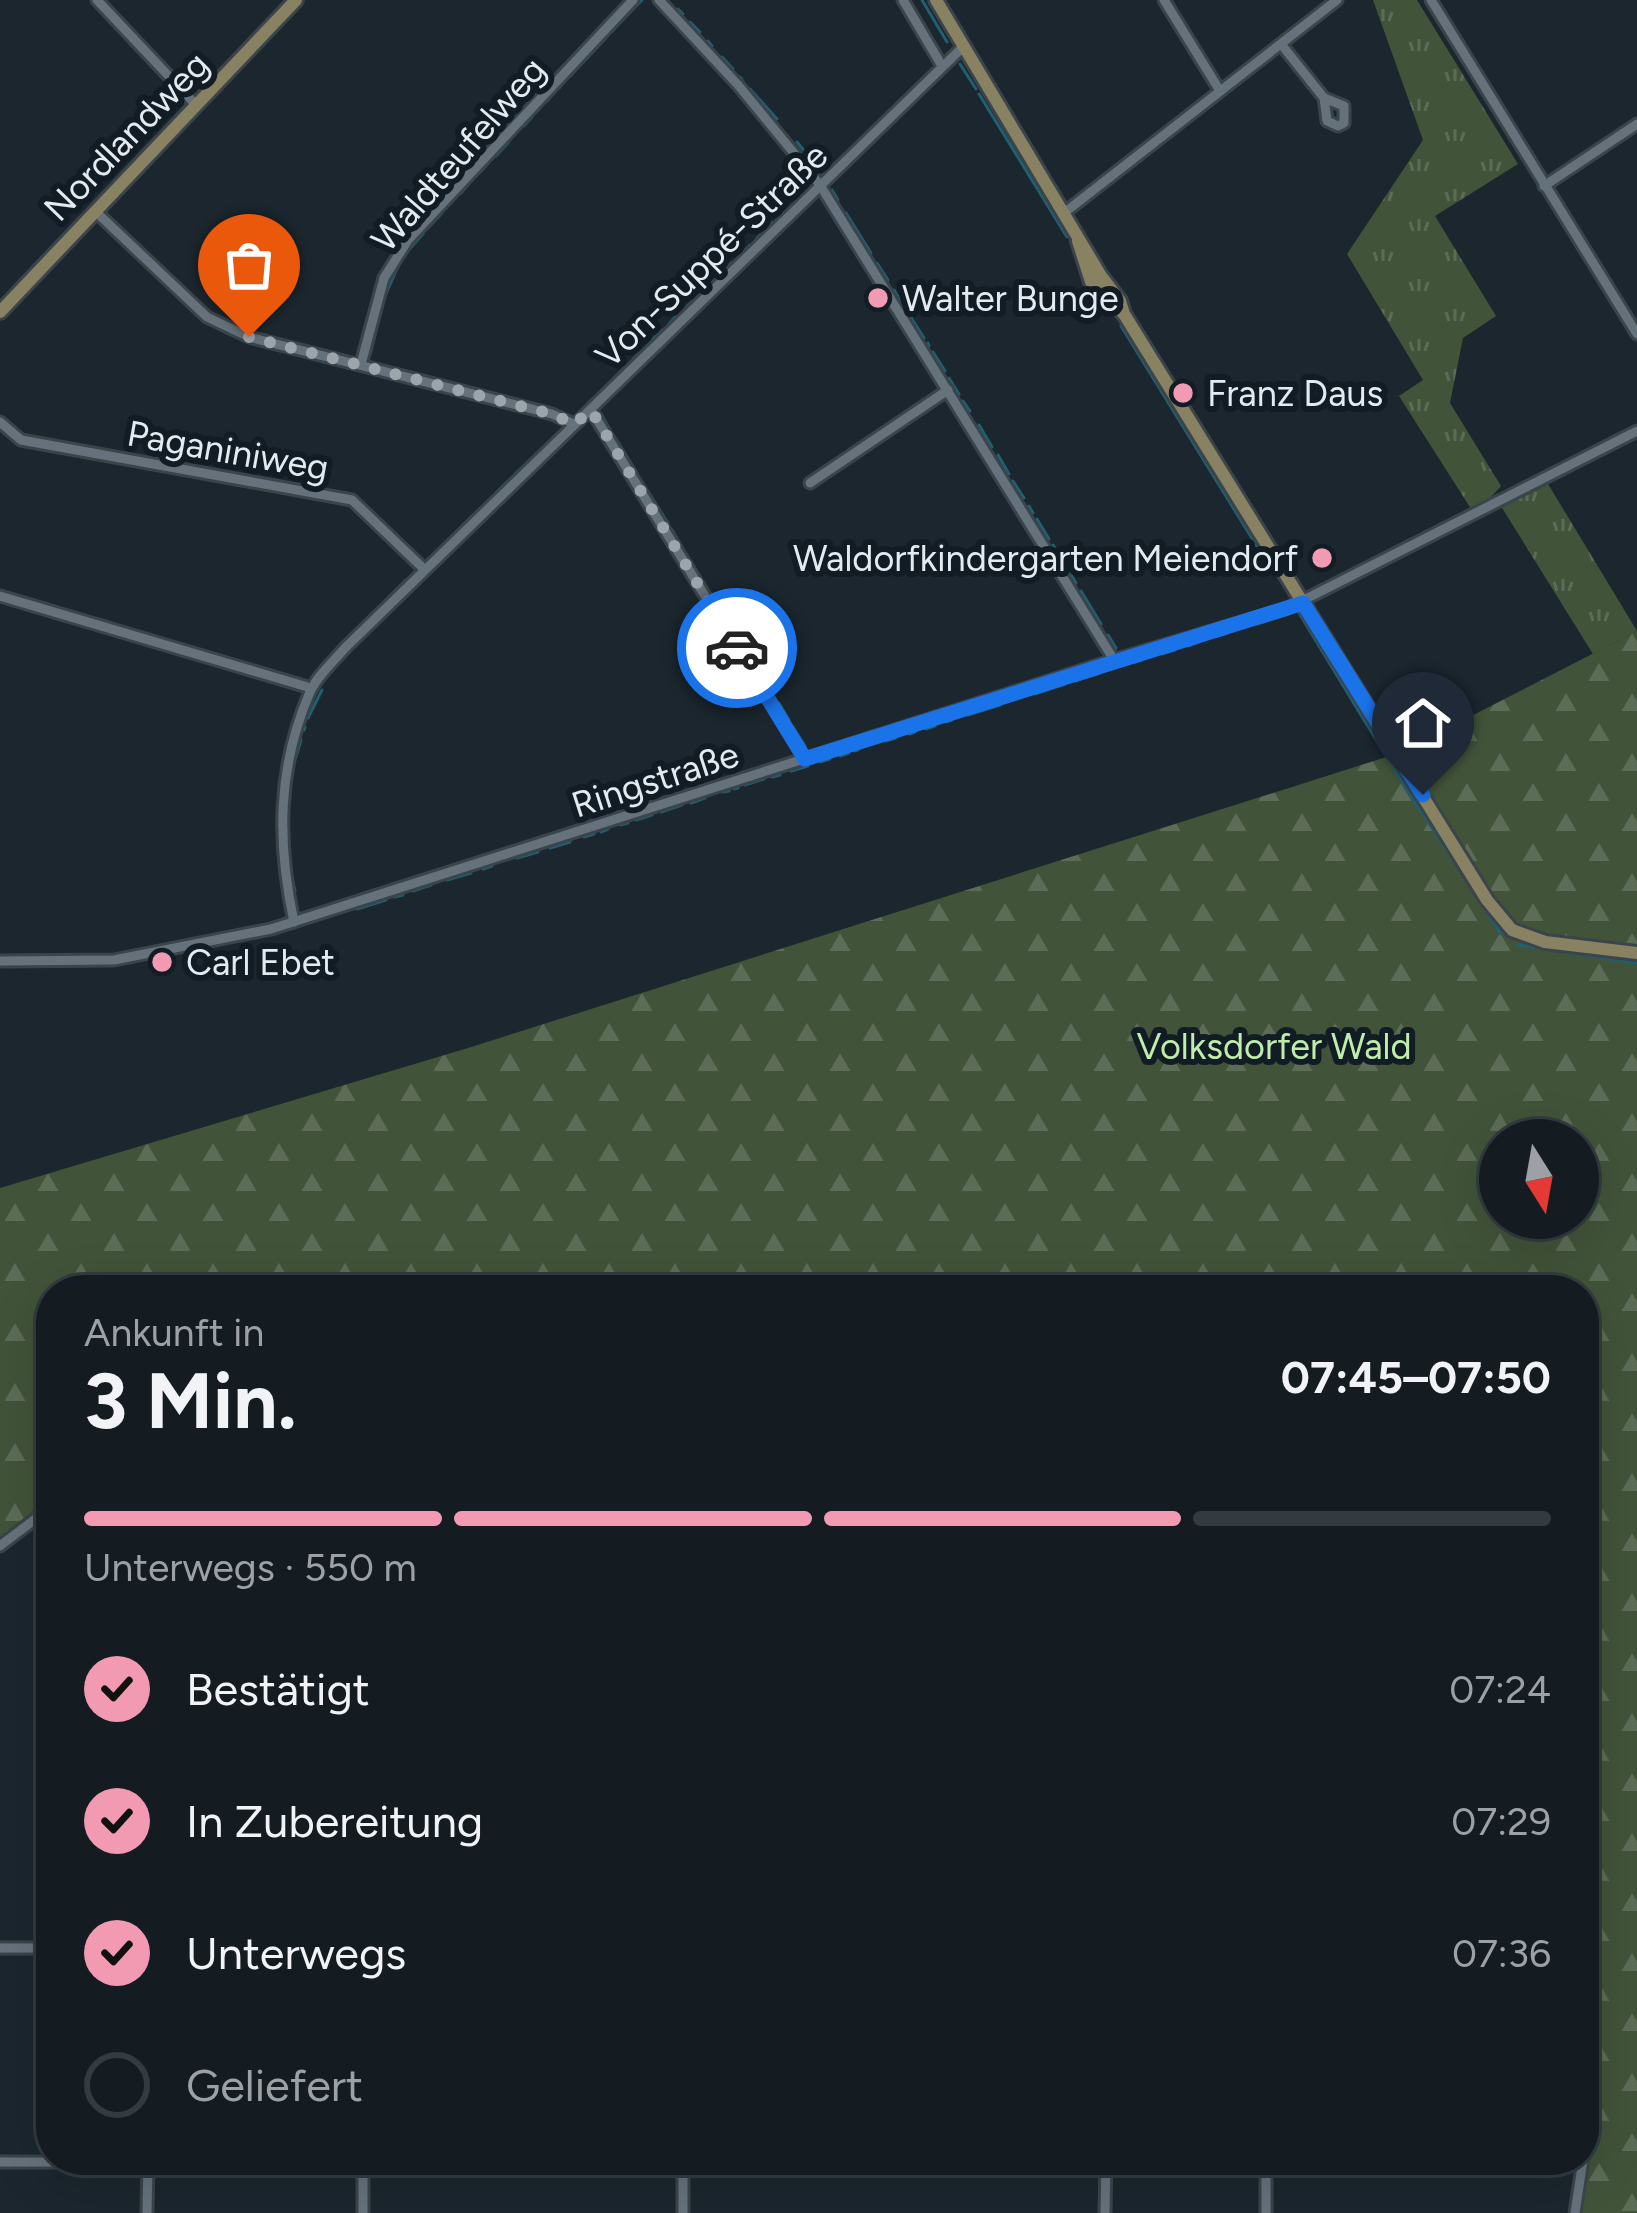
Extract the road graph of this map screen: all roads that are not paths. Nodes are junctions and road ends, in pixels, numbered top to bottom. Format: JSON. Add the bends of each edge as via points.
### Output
{"nodes":[{"id":1,"x":98,"y":0,"type":"edge"},
{"id":2,"x":296,"y":0,"type":"edge"},
{"id":3,"x":633,"y":0,"type":"edge"},
{"id":4,"x":659,"y":0,"type":"edge"},
{"id":5,"x":903,"y":0,"type":"edge"},
{"id":6,"x":936,"y":0,"type":"edge"},
{"id":7,"x":1164,"y":0,"type":"edge"},
{"id":8,"x":1337,"y":0,"type":"edge"},
{"id":9,"x":1431,"y":0,"type":"edge"},
{"id":10,"x":1281,"y":44,"type":"junction"},
{"id":11,"x":963,"y":47,"type":"junction"},
{"id":12,"x":942,"y":66,"type":"junction"},
{"id":13,"x":1220,"y":91,"type":"junction"},
{"id":14,"x":1324,"y":98,"type":"dead end"},
{"id":15,"x":196,"y":105,"type":"junction"},
{"id":16,"x":1637,"y":124,"type":"edge"},
{"id":17,"x":820,"y":185,"type":"junction"},
{"id":18,"x":1544,"y":186,"type":"junction"},
{"id":19,"x":95,"y":212,"type":"junction"},
{"id":20,"x":1064,"y":213,"type":"junction"},
{"id":21,"x":0,"y":312,"type":"edge"},
{"id":22,"x":1637,"y":334,"type":"edge"},
{"id":23,"x":361,"y":364,"type":"junction"},
{"id":24,"x":947,"y":390,"type":"junction"},
{"id":25,"x":591,"y":410,"type":"junction"},
{"id":26,"x":0,"y":422,"type":"edge"},
{"id":27,"x":574,"y":424,"type":"junction"},
{"id":28,"x":1637,"y":431,"type":"edge"},
{"id":29,"x":811,"y":484,"type":"dead end"},
{"id":30,"x":424,"y":570,"type":"junction"},
{"id":31,"x":0,"y":596,"type":"edge"},
{"id":32,"x":1303,"y":603,"type":"junction"},
{"id":33,"x":1114,"y":660,"type":"junction"},
{"id":34,"x":311,"y":688,"type":"junction"},
{"id":35,"x":805,"y":759,"type":"junction"},
{"id":36,"x":294,"y":922,"type":"junction"},
{"id":37,"x":1637,"y":953,"type":"edge"},
{"id":38,"x":0,"y":962,"type":"edge"},
{"id":39,"x":36,"y":1518,"type":"edge"},
{"id":40,"x":0,"y":1546,"type":"edge"},
{"id":41,"x":0,"y":1948,"type":"edge"},
{"id":42,"x":36,"y":1948,"type":"edge"},
{"id":43,"x":0,"y":2162,"type":"edge"},
{"id":44,"x":36,"y":2162,"type":"edge"},
{"id":45,"x":148,"y":2175,"type":"edge"},
{"id":46,"x":363,"y":2175,"type":"edge"},
{"id":47,"x":683,"y":2175,"type":"edge"},
{"id":48,"x":1106,"y":2175,"type":"edge"},
{"id":49,"x":1266,"y":2175,"type":"edge"},
{"id":50,"x":1581,"y":2175,"type":"edge"},
{"id":51,"x":147,"y":2213,"type":"edge"},
{"id":52,"x":363,"y":2213,"type":"edge"},
{"id":53,"x":682,"y":2213,"type":"edge"},
{"id":54,"x":1106,"y":2213,"type":"edge"},
{"id":55,"x":1266,"y":2213,"type":"edge"},
{"id":56,"x":1575,"y":2213,"type":"edge"}],
"edges":[{"from":1,"to":15,"type":"street"},
{"from":2,"to":15,"type":"street","name":"Nordlandweg"},
{"from":3,"to":23,"type":"street","name":"Waldteufelweg","via":[[408,240],[384,278]]},
{"from":4,"to":17,"type":"street"},
{"from":5,"to":12,"type":"street"},
{"from":6,"to":11,"type":"street"},
{"from":7,"to":13,"type":"street"},
{"from":8,"to":10,"type":"street"},
{"from":9,"to":18,"type":"street"},
{"from":10,"to":13,"type":"street"},
{"from":10,"to":14,"type":"street"},
{"from":11,"to":12,"type":"street","name":"Von-Suppé-Straße"},
{"from":11,"to":20,"type":"street"},
{"from":12,"to":17,"type":"street","name":"Von-Suppé-Straße"},
{"from":13,"to":20,"type":"street"},
{"from":15,"to":19,"type":"street","name":"Nordlandweg"},
{"from":16,"to":18,"type":"street"},
{"from":17,"to":24,"type":"street"},
{"from":17,"to":25,"type":"street","name":"Von-Suppé-Straße"},
{"from":18,"to":22,"type":"street"},
{"from":19,"to":21,"type":"street","name":"Nordlandweg"},
{"from":19,"to":23,"type":"street","via":[[207,317],[249,337]]},
{"from":20,"to":32,"type":"street","via":[[1091,283],[1124,314]]},
{"from":23,"to":27,"type":"street"},
{"from":24,"to":29,"type":"street"},
{"from":24,"to":33,"type":"street"},
{"from":25,"to":27,"type":"street","name":"Von-Suppé-Straße"},
{"from":25,"to":35,"type":"street"},
{"from":26,"to":30,"type":"street","name":"Paganiniweg","via":[[21,440],[352,500]]},
{"from":27,"to":30,"type":"street","name":"Von-Suppé-Straße"},
{"from":28,"to":32,"type":"street","name":"Ringstraße"},
{"from":30,"to":34,"type":"street","name":"Von-Suppé-Straße"},
{"from":31,"to":34,"type":"street"},
{"from":32,"to":33,"type":"street","name":"Ringstraße"},
{"from":32,"to":37,"type":"street","via":[[1512,930]]},
{"from":33,"to":35,"type":"street","name":"Ringstraße"},
{"from":34,"to":36,"type":"street","name":"Von-Suppé-Straße","via":[[285,772],[280,823]]},
{"from":35,"to":36,"type":"street","name":"Ringstraße"},
{"from":36,"to":38,"type":"street","name":"Ringstraße","via":[[114,960]]},
{"from":39,"to":40,"type":"street"},
{"from":41,"to":42,"type":"street"},
{"from":43,"to":44,"type":"street"},
{"from":45,"to":51,"type":"street"},
{"from":46,"to":52,"type":"street"},
{"from":47,"to":53,"type":"street"},
{"from":48,"to":54,"type":"street"},
{"from":49,"to":55,"type":"street"},
{"from":50,"to":56,"type":"street"}]}
